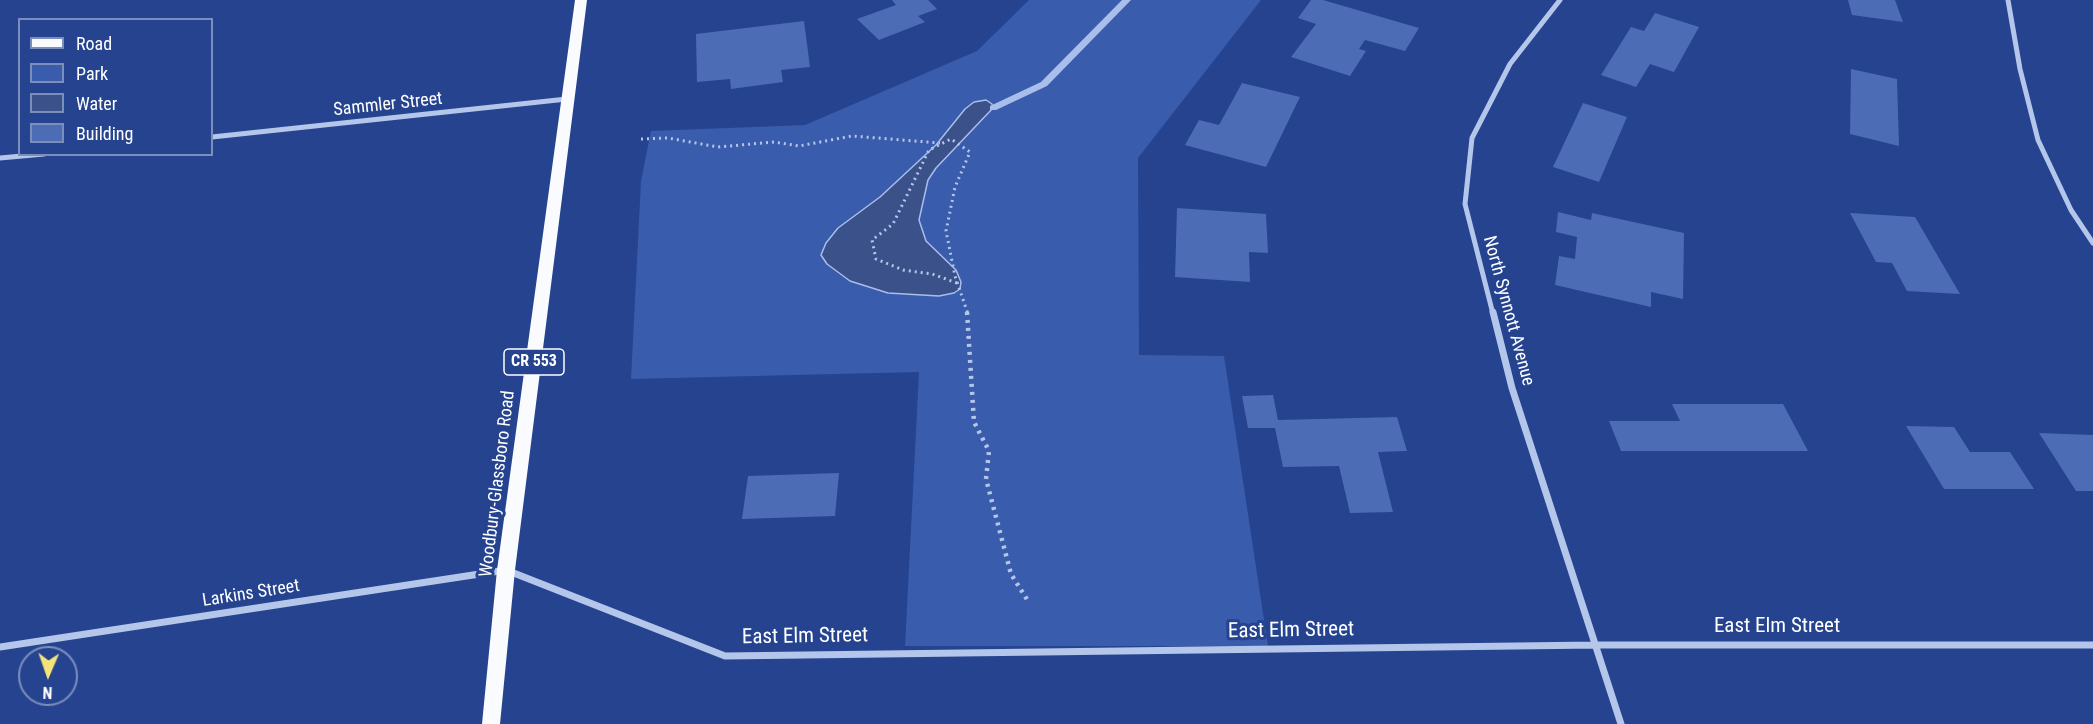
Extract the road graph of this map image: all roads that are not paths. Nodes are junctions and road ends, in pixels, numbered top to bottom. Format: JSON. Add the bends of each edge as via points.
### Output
{"nodes":[{"id":1,"x":581,"y":0,"type":"edge"},
{"id":2,"x":1560,"y":0,"type":"edge"},
{"id":3,"x":2008,"y":0,"type":"edge"},
{"id":4,"x":568,"y":99,"type":"junction"},
{"id":5,"x":213,"y":137,"type":"edge"},
{"id":6,"x":26,"y":156,"type":"edge"},
{"id":7,"x":0,"y":159,"type":"edge"},
{"id":8,"x":2093,"y":243,"type":"edge"},
{"id":9,"x":506,"y":570,"type":"junction"},
{"id":10,"x":1595,"y":645,"type":"junction"},
{"id":11,"x":2093,"y":645,"type":"edge"},
{"id":12,"x":0,"y":647,"type":"edge"},
{"id":13,"x":491,"y":724,"type":"edge"},
{"id":14,"x":1621,"y":724,"type":"edge"}],
"edges":[{"from":1,"to":4,"type":"main road","name":"Woodbury-Glassboro Road","number":"CR 553"},
{"from":2,"to":10,"type":"street","name":"North Synnott Avenue","via":[[1509,64],[1472,138],[1465,204],[1512,388]]},
{"from":3,"to":8,"type":"street","via":[[2038,140],[2071,210]]},
{"from":4,"to":5,"type":"street","name":"Sammler Street"},
{"from":4,"to":9,"type":"main road","name":"Woodbury-Glassboro Road","number":"CR 553"},
{"from":6,"to":7,"type":"street"},
{"from":9,"to":10,"type":"street","name":"East Elm Street","via":[[725,656]]},
{"from":9,"to":12,"type":"street","name":"Larkins Street"},
{"from":9,"to":13,"type":"main road","name":"Woodbury-Glassboro Road","number":"CR 553"},
{"from":10,"to":11,"type":"street","name":"East Elm Street"},
{"from":10,"to":14,"type":"street","name":"North Synnott Avenue"}]}
